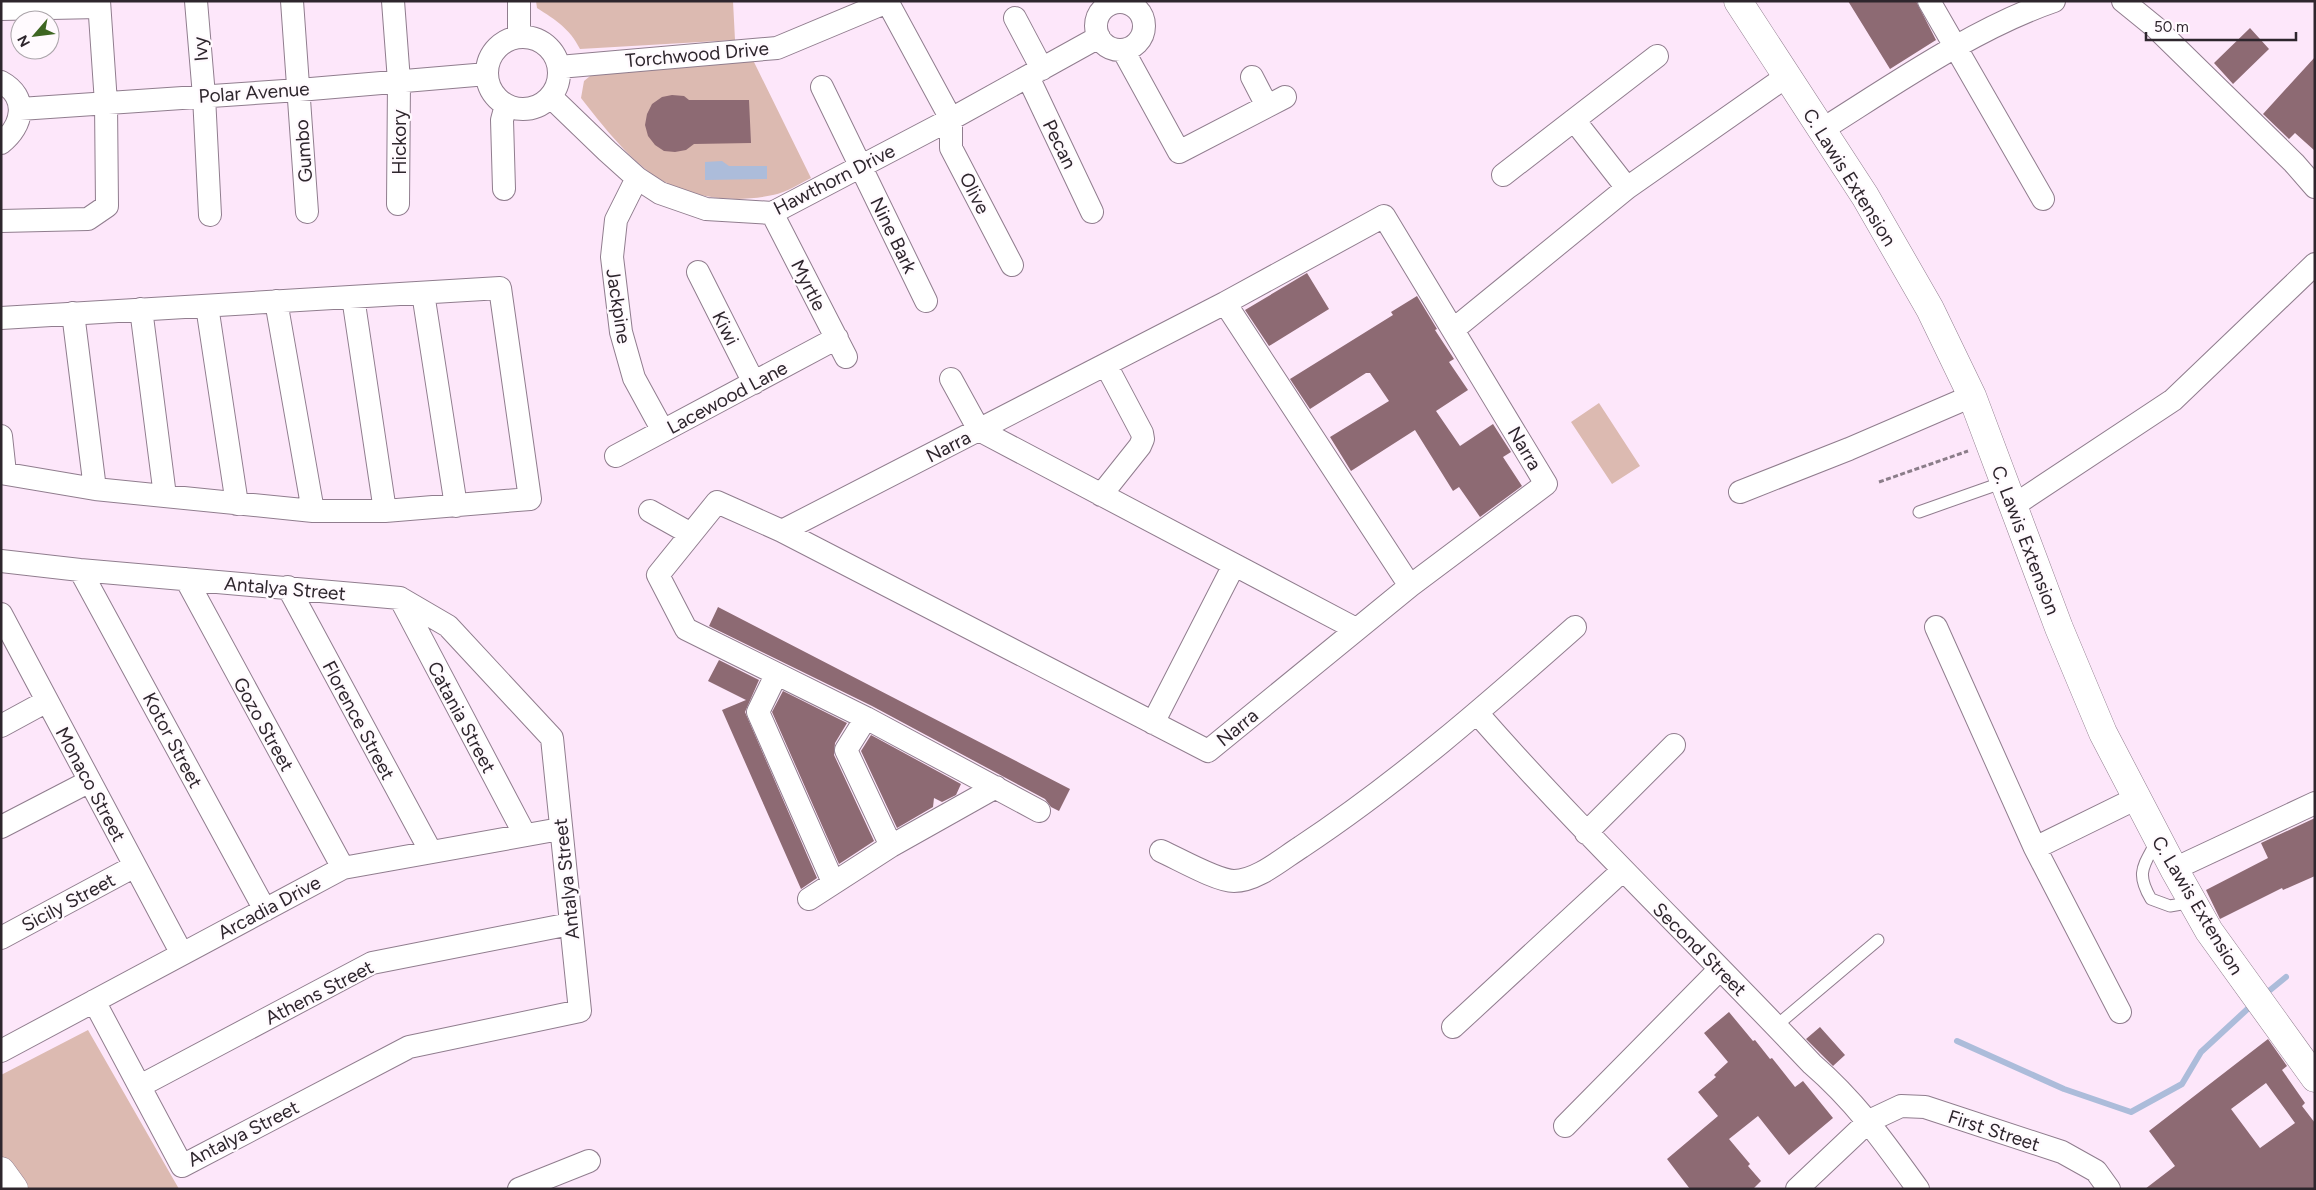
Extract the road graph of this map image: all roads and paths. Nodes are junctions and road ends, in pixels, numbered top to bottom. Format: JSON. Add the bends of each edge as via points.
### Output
{"nodes":[{"id":1,"x":196,"y":1,"type":"edge"},
{"id":2,"x":292,"y":1,"type":"edge"},
{"id":3,"x":393,"y":1,"type":"edge"},
{"id":4,"x":519,"y":1,"type":"edge"},
{"id":5,"x":1738,"y":1,"type":"edge"},
{"id":6,"x":1929,"y":1,"type":"edge"},
{"id":7,"x":2054,"y":1,"type":"edge"},
{"id":8,"x":2123,"y":1,"type":"edge"},
{"id":9,"x":887,"y":2,"type":"edge"},
{"id":10,"x":99,"y":4,"type":"edge"},
{"id":11,"x":1,"y":9,"type":"edge"},
{"id":12,"x":1015,"y":18,"type":"dead end"},
{"id":13,"x":519,"y":37,"type":"junction"},
{"id":14,"x":1099,"y":37,"type":"junction"},
{"id":15,"x":1956,"y":48,"type":"junction"},
{"id":16,"x":1123,"y":50,"type":"junction"},
{"id":17,"x":1657,"y":56,"type":"dead end"},
{"id":18,"x":559,"y":67,"type":"junction"},
{"id":19,"x":1035,"y":73,"type":"junction"},
{"id":20,"x":487,"y":74,"type":"junction"},
{"id":21,"x":1787,"y":76,"type":"junction"},
{"id":22,"x":1252,"y":77,"type":"dead end"},
{"id":23,"x":399,"y":81,"type":"junction"},
{"id":24,"x":1,"y":82,"type":"edge"},
{"id":25,"x":822,"y":87,"type":"dead end"},
{"id":26,"x":299,"y":90,"type":"junction"},
{"id":27,"x":204,"y":96,"type":"junction"},
{"id":28,"x":551,"y":97,"type":"junction"},
{"id":29,"x":106,"y":103,"type":"junction"},
{"id":30,"x":506,"y":105,"type":"junction"},
{"id":31,"x":20,"y":109,"type":"junction"},
{"id":32,"x":951,"y":119,"type":"junction"},
{"id":33,"x":1574,"y":120,"type":"junction"},
{"id":34,"x":1823,"y":130,"type":"junction"},
{"id":35,"x":1,"y":143,"type":"edge"},
{"id":36,"x":860,"y":166,"type":"junction"},
{"id":37,"x":1503,"y":176,"type":"dead end"},
{"id":38,"x":637,"y":178,"type":"junction"},
{"id":39,"x":2315,"y":187,"type":"edge"},
{"id":40,"x":1627,"y":188,"type":"junction"},
{"id":41,"x":504,"y":189,"type":"dead end"},
{"id":42,"x":2043,"y":199,"type":"dead end"},
{"id":43,"x":398,"y":204,"type":"dead end"},
{"id":44,"x":306,"y":212,"type":"dead end"},
{"id":45,"x":1092,"y":212,"type":"dead end"},
{"id":46,"x":772,"y":213,"type":"junction"},
{"id":47,"x":210,"y":215,"type":"dead end"},
{"id":48,"x":1,"y":220,"type":"edge"},
{"id":49,"x":1012,"y":264,"type":"dead end"},
{"id":50,"x":2315,"y":264,"type":"edge"},
{"id":51,"x":698,"y":272,"type":"dead end"},
{"id":52,"x":423,"y":293,"type":"junction"},
{"id":53,"x":353,"y":297,"type":"junction"},
{"id":54,"x":926,"y":301,"type":"dead end"},
{"id":55,"x":276,"y":302,"type":"junction"},
{"id":56,"x":1225,"y":303,"type":"junction"},
{"id":57,"x":207,"y":306,"type":"junction"},
{"id":58,"x":141,"y":309,"type":"junction"},
{"id":59,"x":73,"y":313,"type":"junction"},
{"id":60,"x":1,"y":318,"type":"edge"},
{"id":61,"x":1454,"y":329,"type":"junction"},
{"id":62,"x":842,"y":348,"type":"joint"},
{"id":63,"x":1106,"y":364,"type":"junction"},
{"id":64,"x":951,"y":379,"type":"dead end"},
{"id":65,"x":754,"y":383,"type":"junction"},
{"id":66,"x":1972,"y":396,"type":"junction"},
{"id":67,"x":979,"y":430,"type":"junction"},
{"id":68,"x":663,"y":431,"type":"junction"},
{"id":69,"x":1,"y":436,"type":"edge"},
{"id":70,"x":1972,"y":450,"type":"dead end"},
{"id":71,"x":616,"y":456,"type":"dead end"},
{"id":72,"x":3,"y":473,"type":"edge"},
{"id":73,"x":1879,"y":482,"type":"dead end"},
{"id":74,"x":95,"y":489,"type":"junction"},
{"id":75,"x":1740,"y":492,"type":"dead end"},
{"id":76,"x":2008,"y":494,"type":"junction"},
{"id":77,"x":1101,"y":495,"type":"junction"},
{"id":78,"x":165,"y":496,"type":"junction"},
{"id":79,"x":237,"y":504,"type":"junction"},
{"id":80,"x":456,"y":506,"type":"junction"},
{"id":81,"x":313,"y":511,"type":"junction"},
{"id":82,"x":385,"y":511,"type":"junction"},
{"id":83,"x":650,"y":511,"type":"dead end"},
{"id":84,"x":1919,"y":512,"type":"dead end"},
{"id":85,"x":782,"y":532,"type":"junction"},
{"id":86,"x":691,"y":534,"type":"junction"},
{"id":87,"x":1,"y":561,"type":"edge"},
{"id":88,"x":1234,"y":565,"type":"junction"},
{"id":89,"x":80,"y":570,"type":"junction"},
{"id":90,"x":186,"y":579,"type":"junction"},
{"id":91,"x":1410,"y":586,"type":"junction"},
{"id":92,"x":288,"y":587,"type":"junction"},
{"id":93,"x":400,"y":598,"type":"junction"},
{"id":94,"x":3,"y":621,"type":"edge"},
{"id":95,"x":1575,"y":627,"type":"dead end"},
{"id":96,"x":1936,"y":627,"type":"dead end"},
{"id":97,"x":1356,"y":629,"type":"junction"},
{"id":98,"x":776,"y":675,"type":"junction"},
{"id":99,"x":47,"y":701,"type":"junction"},
{"id":100,"x":1477,"y":713,"type":"junction"},
{"id":101,"x":866,"y":718,"type":"junction"},
{"id":102,"x":1153,"y":723,"type":"junction"},
{"id":103,"x":1,"y":726,"type":"edge"},
{"id":104,"x":1674,"y":745,"type":"dead end"},
{"id":105,"x":90,"y":781,"type":"junction"},
{"id":106,"x":996,"y":787,"type":"junction"},
{"id":107,"x":2137,"y":798,"type":"junction"},
{"id":108,"x":2315,"y":803,"type":"edge"},
{"id":109,"x":1040,"y":811,"type":"dead end"},
{"id":110,"x":1,"y":827,"type":"edge"},
{"id":111,"x":560,"y":829,"type":"junction"},
{"id":112,"x":1586,"y":833,"type":"junction"},
{"id":113,"x":525,"y":835,"type":"junction"},
{"id":114,"x":2158,"y":838,"type":"junction"},
{"id":115,"x":891,"y":846,"type":"junction"},
{"id":116,"x":2035,"y":848,"type":"junction"},
{"id":117,"x":1161,"y":851,"type":"dead end"},
{"id":118,"x":431,"y":852,"type":"junction"},
{"id":119,"x":135,"y":866,"type":"junction"},
{"id":120,"x":343,"y":868,"type":"junction"},
{"id":121,"x":2174,"y":869,"type":"junction"},
{"id":122,"x":1622,"y":871,"type":"junction"},
{"id":123,"x":833,"y":882,"type":"junction"},
{"id":124,"x":809,"y":899,"type":"dead end"},
{"id":125,"x":2192,"y":902,"type":"junction"},
{"id":126,"x":265,"y":910,"type":"junction"},
{"id":127,"x":570,"y":924,"type":"junction"},
{"id":128,"x":1,"y":938,"type":"edge"},
{"id":129,"x":1878,"y":940,"type":"dead end"},
{"id":130,"x":182,"y":954,"type":"junction"},
{"id":131,"x":1720,"y":969,"type":"junction"},
{"id":132,"x":94,"y":1001,"type":"junction"},
{"id":133,"x":2120,"y":1012,"type":"dead end"},
{"id":134,"x":1776,"y":1026,"type":"junction"},
{"id":135,"x":1453,"y":1027,"type":"dead end"},
{"id":136,"x":1,"y":1051,"type":"edge"},
{"id":137,"x":2315,"y":1078,"type":"edge"},
{"id":138,"x":140,"y":1086,"type":"junction"},
{"id":139,"x":1869,"y":1121,"type":"junction"},
{"id":140,"x":1565,"y":1126,"type":"dead end"},
{"id":141,"x":588,"y":1161,"type":"dead end"},
{"id":142,"x":1,"y":1171,"type":"edge"},
{"id":143,"x":14,"y":1189,"type":"edge"},
{"id":144,"x":519,"y":1189,"type":"edge"},
{"id":145,"x":1797,"y":1189,"type":"edge"},
{"id":146,"x":1918,"y":1189,"type":"edge"},
{"id":147,"x":2109,"y":1189,"type":"edge"}],
"edges":[{"from":1,"to":27,"type":"street","name":"Ivy"},
{"from":2,"to":26,"type":"street","name":"Gumbo"},
{"from":3,"to":23,"type":"street","name":"Hickory"},
{"from":4,"to":13,"type":"street"},
{"from":5,"to":21,"type":"street","name":"C. Lawis Extension"},
{"from":6,"to":15,"type":"street"},
{"from":7,"to":15,"type":"street"},
{"from":8,"to":39,"type":"street","via":[[2155,27]]},
{"from":9,"to":18,"type":"street","name":"Torchwood Drive","via":[[777,48]]},
{"from":9,"to":32,"type":"street"},
{"from":10,"to":11,"type":"street"},
{"from":10,"to":29,"type":"street"},
{"from":12,"to":19,"type":"street","name":"Pecan"},
{"from":13,"to":18,"type":"street","via":[[545,44]]},
{"from":13,"to":20,"type":"street","via":[[496,50],[489,61]]},
{"from":14,"to":16,"type":"street","via":[[1114,50]]},
{"from":14,"to":16,"type":"street","via":[[1098,19],[1102,11],[1118,3],[1136,8],[1144,24],[1143,33],[1132,47]]},
{"from":14,"to":19,"type":"street","name":"Hawthorn Drive"},
{"from":15,"to":34,"type":"street"},
{"from":15,"to":42,"type":"street"},
{"from":16,"to":22,"type":"street","via":[[1178,152],[1276,101]]},
{"from":17,"to":33,"type":"street"},
{"from":18,"to":28,"type":"street","via":[[558,82]]},
{"from":19,"to":32,"type":"street","name":"Hawthorn Drive"},
{"from":19,"to":45,"type":"street","name":"Pecan"},
{"from":20,"to":23,"type":"street","name":"Polar Avenue"},
{"from":20,"to":30,"type":"street","via":[[493,91]]},
{"from":21,"to":34,"type":"street","name":"C. Lawis Extension"},
{"from":21,"to":40,"type":"street"},
{"from":23,"to":26,"type":"street","name":"Polar Avenue"},
{"from":23,"to":43,"type":"street","name":"Hickory"},
{"from":24,"to":31,"type":"street","via":[[8,85],[16,96]]},
{"from":25,"to":36,"type":"street","name":"Nine Bark"},
{"from":26,"to":27,"type":"street","name":"Polar Avenue"},
{"from":26,"to":44,"type":"street","name":"Gumbo"},
{"from":27,"to":29,"type":"street","name":"Polar Avenue"},
{"from":27,"to":47,"type":"street","name":"Ivy"},
{"from":28,"to":30,"type":"street","via":[[530,109]]},
{"from":28,"to":38,"type":"street","name":"Hawthorn Drive"},
{"from":29,"to":31,"type":"street","name":"Polar Avenue"},
{"from":29,"to":48,"type":"street","via":[[107,206],[88,219]]},
{"from":30,"to":41,"type":"street","via":[[502,120]]},
{"from":31,"to":35,"type":"street","via":[[12,134]]},
{"from":32,"to":36,"type":"street","name":"Hawthorn Drive"},
{"from":32,"to":49,"type":"street","name":"Olive","via":[[952,148]]},
{"from":33,"to":37,"type":"street"},
{"from":33,"to":40,"type":"street"},
{"from":34,"to":66,"type":"street","name":"C. Lawis Extension","via":[[1930,310]]},
{"from":36,"to":46,"type":"street","name":"Hawthorn Drive"},
{"from":36,"to":54,"type":"street","name":"Nine Bark"},
{"from":38,"to":46,"type":"street","name":"Hawthorn Drive","via":[[660,193],[706,209]]},
{"from":38,"to":68,"type":"street","name":"Jackpine","via":[[616,220],[612,257],[621,332],[634,378]]},
{"from":40,"to":61,"type":"street"},
{"from":46,"to":62,"type":"street","name":"Myrtle"},
{"from":50,"to":76,"type":"street","via":[[2173,400]]},
{"from":51,"to":65,"type":"street","name":"Kiwi"},
{"from":52,"to":53,"type":"street"},
{"from":52,"to":80,"type":"street"},
{"from":52,"to":80,"type":"street","via":[[500,288],[530,498]]},
{"from":53,"to":55,"type":"street"},
{"from":53,"to":82,"type":"street"},
{"from":55,"to":57,"type":"street"},
{"from":55,"to":81,"type":"street"},
{"from":56,"to":61,"type":"street","name":"Narra","via":[[1384,216]]},
{"from":56,"to":63,"type":"street","name":"Narra"},
{"from":56,"to":91,"type":"street"},
{"from":57,"to":58,"type":"street"},
{"from":57,"to":79,"type":"street"},
{"from":58,"to":59,"type":"street"},
{"from":58,"to":78,"type":"street"},
{"from":59,"to":60,"type":"street"},
{"from":59,"to":74,"type":"street"},
{"from":61,"to":91,"type":"street","name":"Narra","via":[[1546,484]]},
{"from":62,"to":65,"type":"street","name":"Lacewood Lane"},
{"from":63,"to":67,"type":"street","name":"Narra"},
{"from":63,"to":77,"type":"street","via":[[1143,439]]},
{"from":64,"to":67,"type":"street"},
{"from":65,"to":68,"type":"street","name":"Lacewood Lane"},
{"from":66,"to":75,"type":"street"},
{"from":66,"to":76,"type":"street","name":"C. Lawis Extension"},
{"from":67,"to":77,"type":"street"},
{"from":67,"to":85,"type":"street","name":"Narra"},
{"from":68,"to":71,"type":"street","name":"Lacewood Lane"},
{"from":69,"to":72,"type":"street"},
{"from":70,"to":73,"type":"path"},
{"from":72,"to":74,"type":"street"},
{"from":74,"to":78,"type":"street"},
{"from":76,"to":84,"type":"lane"},
{"from":76,"to":107,"type":"street","name":"C. Lawis Extension","via":[[2103,733]]},
{"from":77,"to":88,"type":"street"},
{"from":78,"to":79,"type":"street"},
{"from":79,"to":81,"type":"street"},
{"from":80,"to":82,"type":"street"},
{"from":81,"to":82,"type":"street"},
{"from":83,"to":86,"type":"street"},
{"from":85,"to":86,"type":"street","via":[[717,502]]},
{"from":85,"to":102,"type":"street","name":"Narra"},
{"from":86,"to":98,"type":"street","via":[[658,575],[686,629]]},
{"from":87,"to":89,"type":"street","name":"Antalya Street"},
{"from":88,"to":97,"type":"street"},
{"from":88,"to":102,"type":"street"},
{"from":89,"to":90,"type":"street","name":"Antalya Street"},
{"from":89,"to":126,"type":"street","name":"Kotor Street"},
{"from":90,"to":92,"type":"street","name":"Antalya Street"},
{"from":90,"to":120,"type":"street","name":"Gozo Street"},
{"from":91,"to":97,"type":"street","name":"Narra"},
{"from":92,"to":93,"type":"street","name":"Antalya Street"},
{"from":92,"to":118,"type":"street","name":"Florence Street"},
{"from":93,"to":111,"type":"street","name":"Antalya Street","via":[[448,626],[552,738]]},
{"from":93,"to":113,"type":"street","name":"Catania Street"},
{"from":94,"to":99,"type":"street","name":"Monaco Street"},
{"from":95,"to":100,"type":"street"},
{"from":96,"to":116,"type":"street"},
{"from":97,"to":102,"type":"street","name":"Narra","via":[[1208,751]]},
{"from":98,"to":101,"type":"street"},
{"from":98,"to":123,"type":"street","via":[[758,712]]},
{"from":99,"to":103,"type":"street"},
{"from":99,"to":105,"type":"street","name":"Monaco Street"},
{"from":100,"to":112,"type":"street","name":"Second Street"},
{"from":100,"to":117,"type":"street","via":[[1332,826],[1247,879],[1222,879]]},
{"from":101,"to":106,"type":"street"},
{"from":101,"to":115,"type":"street","via":[[846,750]]},
{"from":104,"to":112,"type":"street"},
{"from":105,"to":110,"type":"street"},
{"from":105,"to":119,"type":"street","name":"Monaco Street"},
{"from":106,"to":109,"type":"street"},
{"from":106,"to":115,"type":"street"},
{"from":107,"to":114,"type":"street","name":"C. Lawis Extension"},
{"from":107,"to":116,"type":"street"},
{"from":108,"to":121,"type":"street"},
{"from":111,"to":113,"type":"street","name":"Arcadia Drive"},
{"from":111,"to":127,"type":"street","name":"Antalya Street"},
{"from":112,"to":122,"type":"street","name":"Second Street"},
{"from":113,"to":118,"type":"street","name":"Arcadia Drive"},
{"from":114,"to":121,"type":"street","name":"C. Lawis Extension"},
{"from":114,"to":125,"type":"lane","via":[[2142,869],[2142,883],[2150,899],[2170,906]]},
{"from":115,"to":123,"type":"street"},
{"from":116,"to":133,"type":"street"},
{"from":118,"to":120,"type":"street","name":"Arcadia Drive"},
{"from":119,"to":128,"type":"street","name":"Sicily Street"},
{"from":119,"to":130,"type":"street","name":"Monaco Street"},
{"from":120,"to":126,"type":"street","name":"Arcadia Drive"},
{"from":121,"to":125,"type":"street","name":"C. Lawis Extension"},
{"from":122,"to":131,"type":"street","name":"Second Street"},
{"from":122,"to":135,"type":"street"},
{"from":123,"to":124,"type":"street"},
{"from":125,"to":137,"type":"street","name":"C. Lawis Extension","via":[[2238,974]]},
{"from":126,"to":130,"type":"street","name":"Arcadia Drive"},
{"from":127,"to":138,"type":"street","name":"Athens Street","via":[[372,963]]},
{"from":127,"to":138,"type":"street","name":"Antalya Street","via":[[580,1011],[409,1047],[182,1166]]},
{"from":129,"to":134,"type":"lane"},
{"from":130,"to":132,"type":"street","name":"Arcadia Drive"},
{"from":131,"to":134,"type":"street","name":"Second Street"},
{"from":131,"to":140,"type":"street"},
{"from":132,"to":136,"type":"street","name":"Arcadia Drive"},
{"from":132,"to":138,"type":"street","name":"Antalya Street"},
{"from":134,"to":139,"type":"street","name":"Second Street"},
{"from":139,"to":145,"type":"street","name":"First Street"},
{"from":139,"to":146,"type":"street","name":"Second Street"},
{"from":139,"to":147,"type":"street","name":"First Street","via":[[1901,1106],[1924,1107],[2062,1152],[2096,1171]]},
{"from":141,"to":144,"type":"street"},
{"from":142,"to":143,"type":"street"}]}
